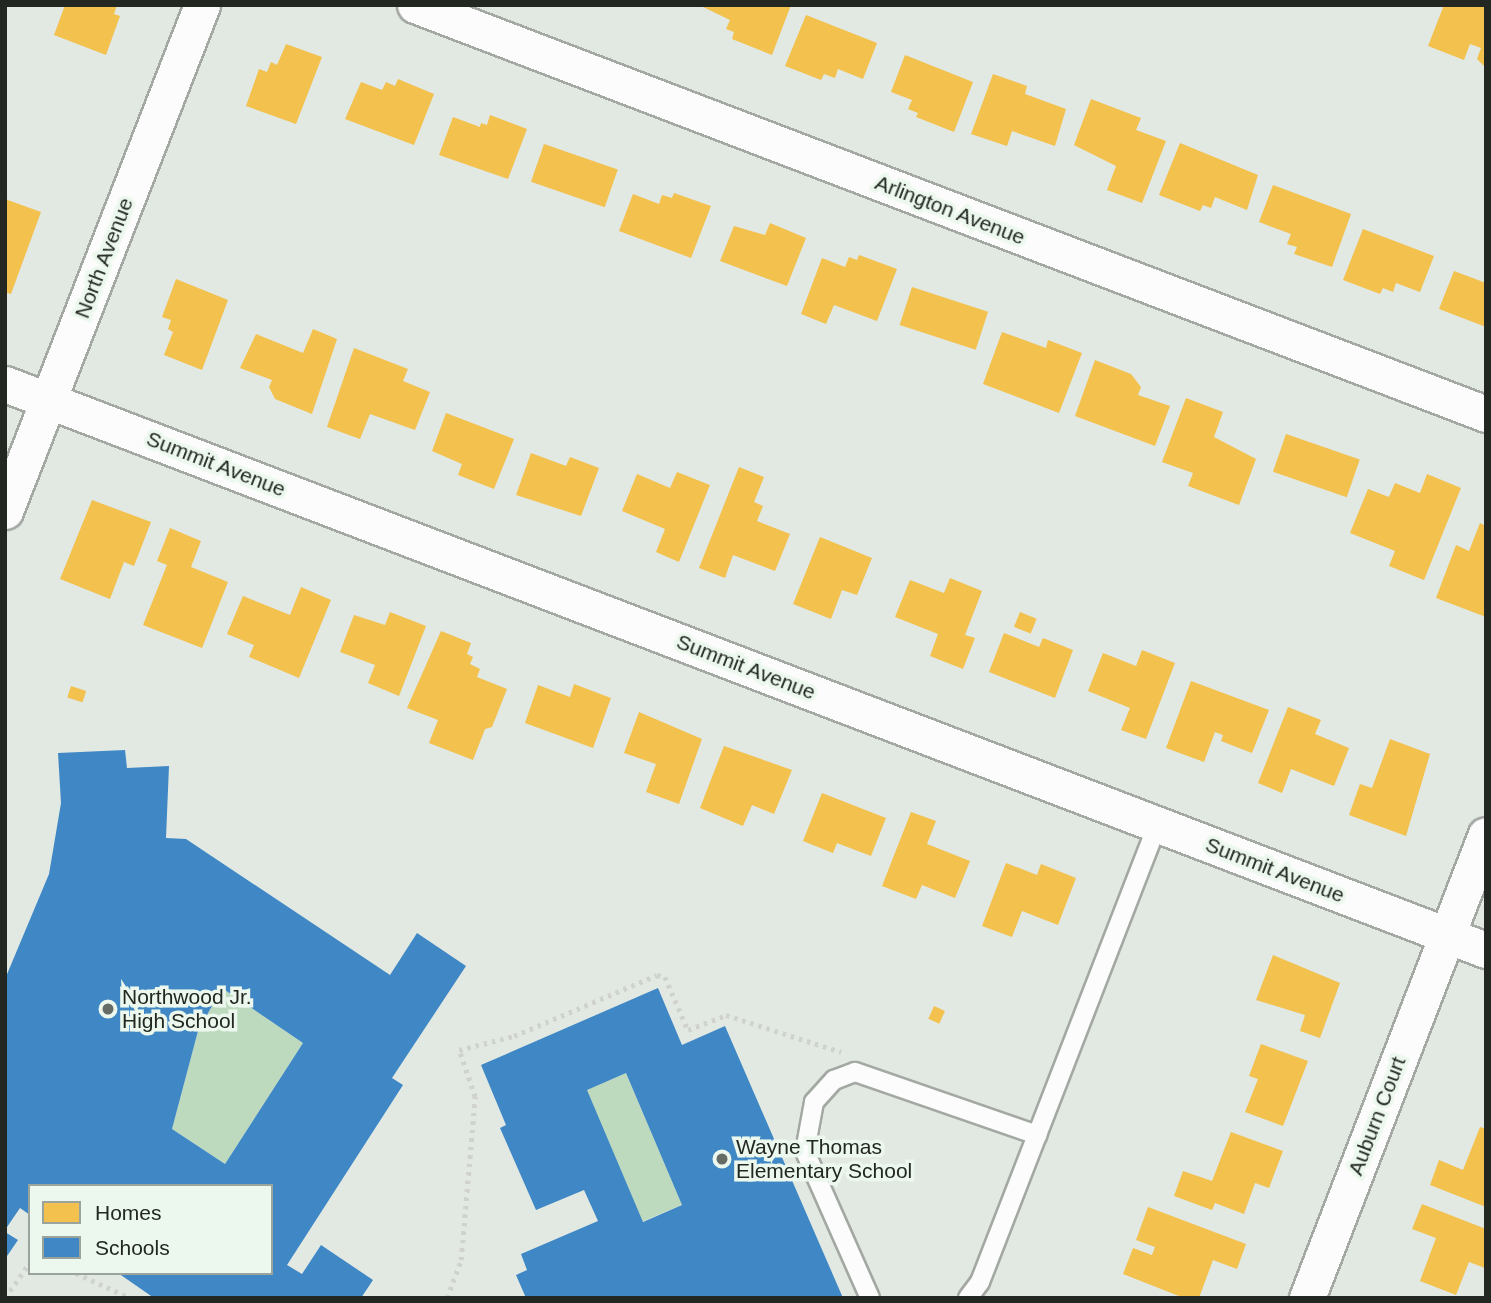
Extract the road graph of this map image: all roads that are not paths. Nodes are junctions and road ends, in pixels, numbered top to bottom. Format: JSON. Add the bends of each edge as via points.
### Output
{"nodes":[{"id":1,"x":202,"y":5,"type":"edge"},
{"id":2,"x":415,"y":5,"type":"edge"},
{"id":3,"x":5,"y":384,"type":"edge"},
{"id":4,"x":49,"y":400,"type":"junction"},
{"id":5,"x":1486,"y":414,"type":"edge"},
{"id":6,"x":5,"y":511,"type":"edge"},
{"id":7,"x":1157,"y":825,"type":"junction"},
{"id":8,"x":1486,"y":835,"type":"edge"},
{"id":9,"x":1447,"y":935,"type":"junction"},
{"id":10,"x":1486,"y":950,"type":"edge"},
{"id":11,"x":1037,"y":1135,"type":"junction"},
{"id":12,"x":870,"y":1298,"type":"edge"},
{"id":13,"x":968,"y":1298,"type":"edge"},
{"id":14,"x":1307,"y":1298,"type":"edge"}],
"edges":[{"from":1,"to":4,"type":"street","name":"North Avenue"},
{"from":2,"to":5,"type":"street","name":"Arlington Avenue"},
{"from":3,"to":4,"type":"street","name":"Summit Avenue"},
{"from":4,"to":6,"type":"street","name":"North Avenue"},
{"from":4,"to":7,"type":"street","name":"Summit Avenue"},
{"from":7,"to":9,"type":"street","name":"Summit Avenue"},
{"from":7,"to":11,"type":"lane"},
{"from":8,"to":9,"type":"street","name":"Auburn Court"},
{"from":9,"to":10,"type":"street","name":"Summit Avenue"},
{"from":9,"to":14,"type":"street","name":"Auburn Court"},
{"from":11,"to":12,"type":"lane","via":[[855,1072],[834,1080],[814,1102],[805,1151]]},
{"from":11,"to":13,"type":"lane","via":[[980,1282]]}]}
